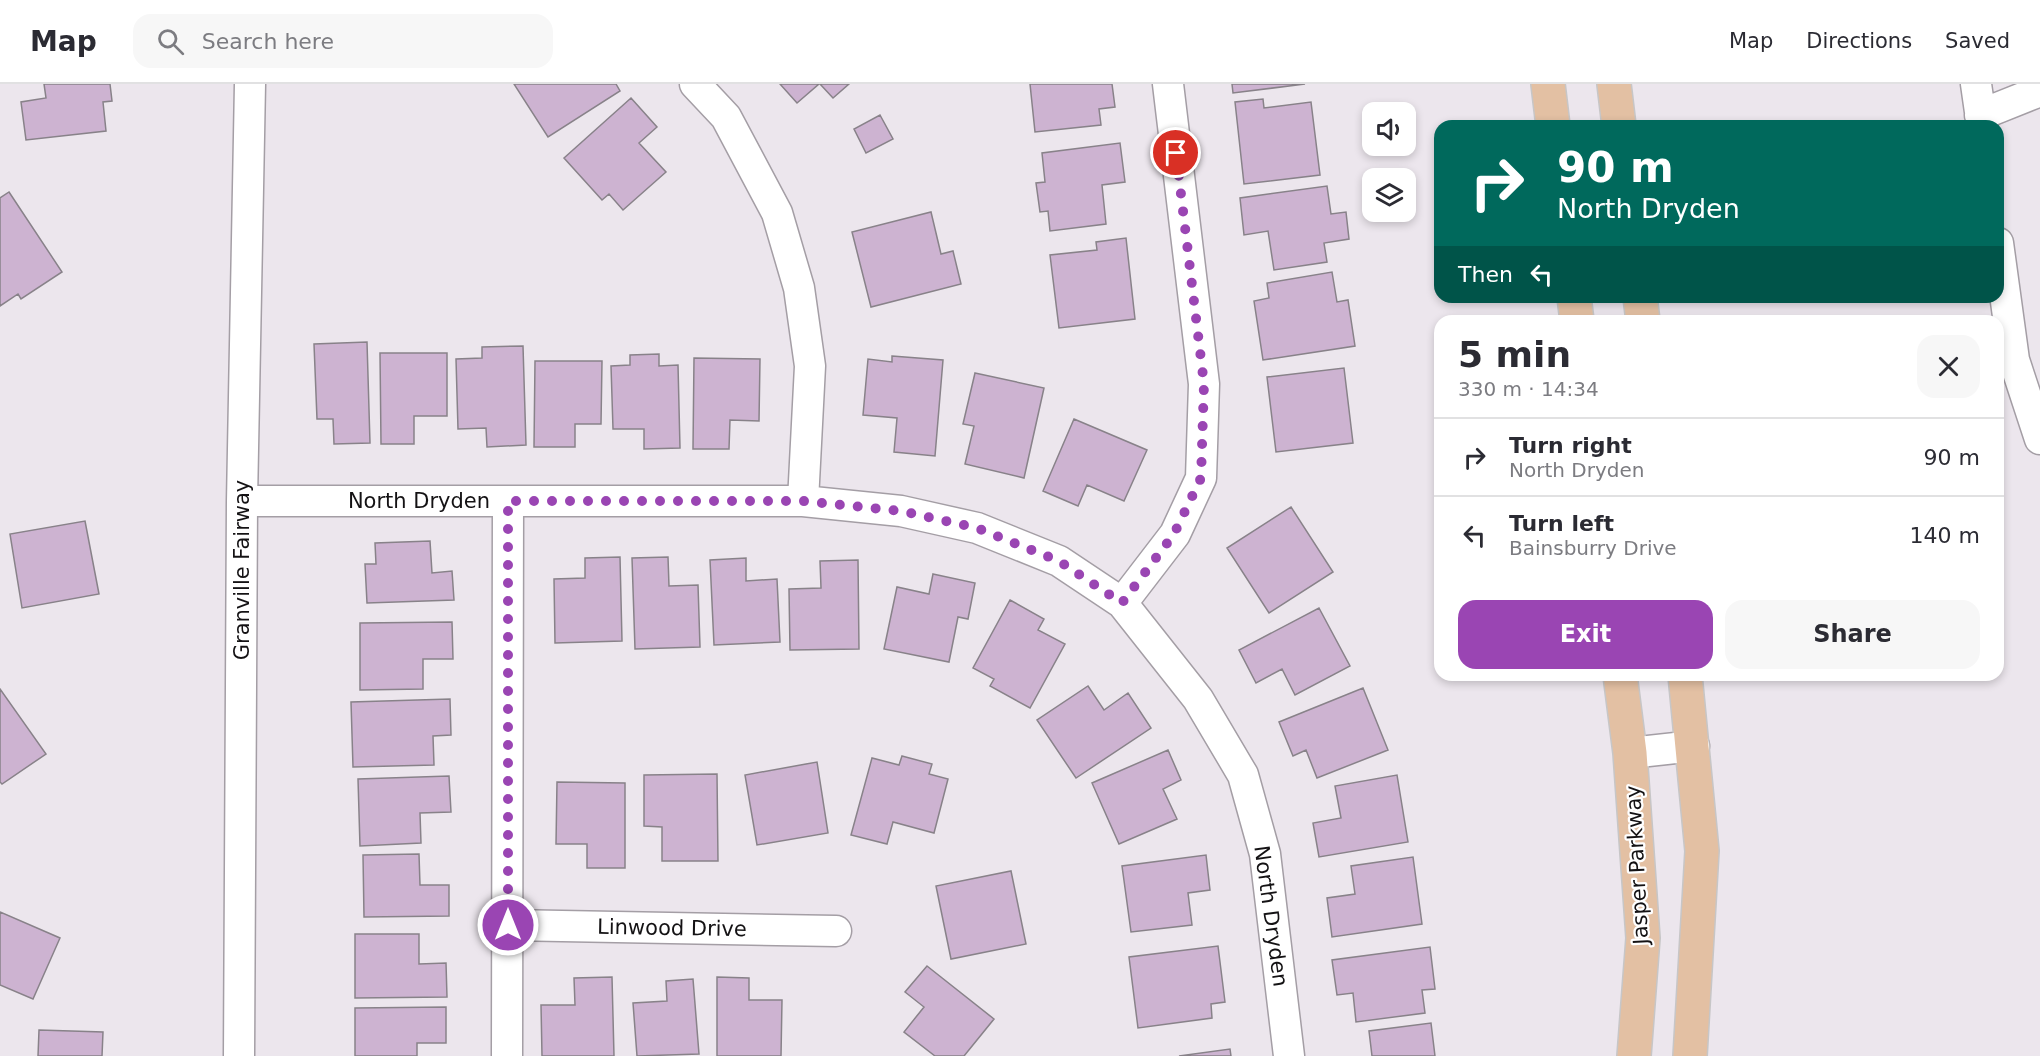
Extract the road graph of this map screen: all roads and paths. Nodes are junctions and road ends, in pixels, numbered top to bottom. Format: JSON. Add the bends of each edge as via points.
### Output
{"nodes":[{"id":1,"x":249,"y":84,"type":"edge"},
{"id":2,"x":695,"y":84,"type":"edge"},
{"id":3,"x":1168,"y":84,"type":"edge"},
{"id":4,"x":1548,"y":84,"type":"edge"},
{"id":5,"x":1614,"y":84,"type":"edge"},
{"id":6,"x":1976,"y":84,"type":"edge"},
{"id":7,"x":2040,"y":91,"type":"edge"},
{"id":8,"x":1552,"y":120,"type":"edge"},
{"id":9,"x":1618,"y":120,"type":"edge"},
{"id":10,"x":1981,"y":120,"type":"edge"},
{"id":11,"x":2004,"y":287,"type":"edge"},
{"id":12,"x":2040,"y":440,"type":"edge"},
{"id":13,"x":242,"y":501,"type":"junction"},
{"id":14,"x":508,"y":501,"type":"junction"},
{"id":15,"x":803,"y":501,"type":"junction"},
{"id":16,"x":1122,"y":603,"type":"junction"},
{"id":17,"x":1621,"y":681,"type":"edge"},
{"id":18,"x":1686,"y":681,"type":"edge"},
{"id":19,"x":1694,"y":746,"type":"junction"},
{"id":20,"x":1630,"y":753,"type":"junction"},
{"id":21,"x":508,"y":925,"type":"junction"},
{"id":22,"x":836,"y":931,"type":"dead end"},
{"id":23,"x":239,"y":1056,"type":"edge"},
{"id":24,"x":507,"y":1056,"type":"edge"},
{"id":25,"x":1289,"y":1056,"type":"edge"},
{"id":26,"x":1634,"y":1056,"type":"edge"},
{"id":27,"x":1690,"y":1056,"type":"edge"}],
"edges":[{"from":1,"to":13,"type":"street","name":"Granville Fairway"},
{"from":2,"to":15,"type":"street","via":[[726,117],[777,213],[799,288],[810,366]]},
{"from":3,"to":16,"type":"street","via":[[1204,384],[1201,478],[1174,534]]},
{"from":4,"to":8,"type":"main road"},
{"from":5,"to":9,"type":"main road"},
{"from":6,"to":10,"type":"street"},
{"from":7,"to":10,"type":"street"},
{"from":11,"to":12,"type":"street","via":[[2014,360]]},
{"from":13,"to":14,"type":"street","name":"North Dryden"},
{"from":13,"to":23,"type":"street","name":"Granville Fairway"},
{"from":14,"to":15,"type":"street","name":"North Dryden"},
{"from":14,"to":21,"type":"street"},
{"from":15,"to":16,"type":"street","name":"North Dryden","via":[[901,511],[977,528],[1059,561]]},
{"from":16,"to":25,"type":"street","name":"North Dryden","via":[[1198,699],[1243,775],[1265,854]]},
{"from":17,"to":20,"type":"main road","name":"Jasper Parkway"},
{"from":18,"to":19,"type":"main road"},
{"from":19,"to":20,"type":"street"},
{"from":19,"to":27,"type":"main road","via":[[1702,851]]},
{"from":20,"to":26,"type":"main road","name":"Jasper Parkway","via":[[1643,938]]},
{"from":21,"to":22,"type":"street","name":"Linwood Drive"},
{"from":21,"to":24,"type":"street"}]}
